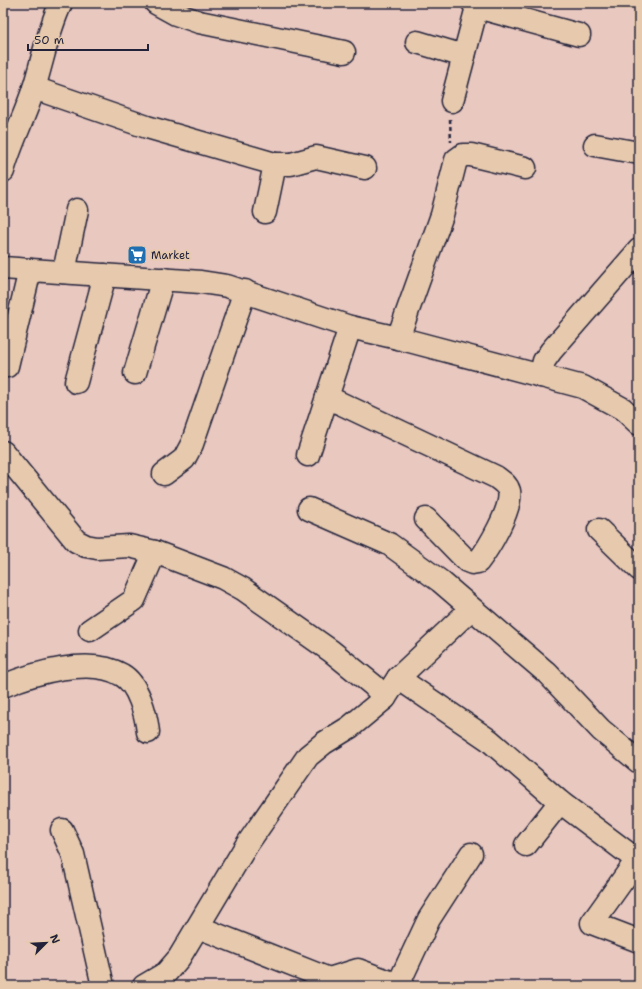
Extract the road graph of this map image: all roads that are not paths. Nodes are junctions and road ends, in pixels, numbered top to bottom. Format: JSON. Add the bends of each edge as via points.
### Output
{"nodes":[{"id":1,"x":61,"y":3,"type":"edge"},
{"id":2,"x":157,"y":3,"type":"edge"},
{"id":3,"x":475,"y":5,"type":"edge"},
{"id":4,"x":579,"y":35,"type":"dead end"},
{"id":5,"x":417,"y":42,"type":"dead end"},
{"id":6,"x":344,"y":52,"type":"dead end"},
{"id":7,"x":464,"y":56,"type":"junction"},
{"id":8,"x":34,"y":88,"type":"junction"},
{"id":9,"x":452,"y":101,"type":"road end"},
{"id":10,"x":595,"y":145,"type":"dead end"},
{"id":11,"x":639,"y":153,"type":"edge"},
{"id":12,"x":275,"y":164,"type":"junction"},
{"id":13,"x":365,"y":168,"type":"dead end"},
{"id":14,"x":525,"y":168,"type":"dead end"},
{"id":15,"x":3,"y":171,"type":"edge"},
{"id":16,"x":77,"y":210,"type":"dead end"},
{"id":17,"x":265,"y":212,"type":"dead end"},
{"id":18,"x":639,"y":250,"type":"edge"},
{"id":19,"x":3,"y":268,"type":"edge"},
{"id":20,"x":30,"y":270,"type":"junction"},
{"id":21,"x":64,"y":272,"type":"junction"},
{"id":22,"x":105,"y":275,"type":"junction"},
{"id":23,"x":163,"y":279,"type":"junction"},
{"id":24,"x":245,"y":291,"type":"junction"},
{"id":25,"x":350,"y":327,"type":"junction"},
{"id":26,"x":398,"y":338,"type":"junction"},
{"id":27,"x":7,"y":366,"type":"dead end"},
{"id":28,"x":135,"y":373,"type":"dead end"},
{"id":29,"x":540,"y":376,"type":"junction"},
{"id":30,"x":76,"y":382,"type":"dead end"},
{"id":31,"x":327,"y":398,"type":"junction"},
{"id":32,"x":639,"y":424,"type":"edge"},
{"id":33,"x":3,"y":452,"type":"edge"},
{"id":34,"x":308,"y":455,"type":"dead end"},
{"id":35,"x":164,"y":474,"type":"dead end"},
{"id":36,"x":309,"y":509,"type":"dead end"},
{"id":37,"x":426,"y":518,"type":"dead end"},
{"id":38,"x":599,"y":530,"type":"dead end"},
{"id":39,"x":156,"y":552,"type":"junction"},
{"id":40,"x":639,"y":570,"type":"edge"},
{"id":41,"x":471,"y":609,"type":"junction"},
{"id":42,"x":90,"y":630,"type":"dead end"},
{"id":43,"x":398,"y":678,"type":"junction"},
{"id":44,"x":3,"y":686,"type":"edge"},
{"id":45,"x":385,"y":698,"type":"junction"},
{"id":46,"x":148,"y":732,"type":"dead end"},
{"id":47,"x":639,"y":762,"type":"edge"},
{"id":48,"x":560,"y":802,"type":"junction"},
{"id":49,"x":62,"y":830,"type":"dead end"},
{"id":50,"x":526,"y":845,"type":"dead end"},
{"id":51,"x":471,"y":854,"type":"dead end"},
{"id":52,"x":638,"y":860,"type":"edge"},
{"id":53,"x":198,"y":927,"type":"junction"},
{"id":54,"x":639,"y":941,"type":"edge"},
{"id":55,"x":400,"y":985,"type":"edge"},
{"id":56,"x":103,"y":986,"type":"edge"},
{"id":57,"x":144,"y":986,"type":"edge"}],
"edges":[{"from":1,"to":8,"type":"street","via":[[48,37]]},
{"from":2,"to":6,"type":"street","via":[[176,14],[199,22]]},
{"from":3,"to":4,"type":"street"},
{"from":3,"to":7,"type":"street"},
{"from":5,"to":7,"type":"street"},
{"from":7,"to":9,"type":"street"},
{"from":8,"to":12,"type":"street","via":[[147,127]]},
{"from":8,"to":15,"type":"street"},
{"from":10,"to":11,"type":"street"},
{"from":12,"to":13,"type":"street","via":[[291,164],[316,157]]},
{"from":12,"to":17,"type":"street"},
{"from":14,"to":26,"type":"street","via":[[463,155],[456,160],[442,215]]},
{"from":16,"to":21,"type":"street"},
{"from":18,"to":29,"type":"street","via":[[551,351],[544,361]]},
{"from":19,"to":20,"type":"street"},
{"from":20,"to":21,"type":"street"},
{"from":20,"to":27,"type":"street"},
{"from":21,"to":22,"type":"street"},
{"from":22,"to":23,"type":"street"},
{"from":22,"to":30,"type":"street"},
{"from":23,"to":24,"type":"street","via":[[227,286]]},
{"from":23,"to":28,"type":"street"},
{"from":24,"to":25,"type":"street"},
{"from":24,"to":35,"type":"street","via":[[192,444],[184,459]]},
{"from":25,"to":26,"type":"street"},
{"from":25,"to":31,"type":"street"},
{"from":26,"to":29,"type":"street"},
{"from":29,"to":32,"type":"street","via":[[583,387],[601,395],[623,408]]},
{"from":31,"to":34,"type":"street"},
{"from":31,"to":37,"type":"street","via":[[496,477],[509,491],[497,533],[478,562],[467,561]]},
{"from":33,"to":39,"type":"street","via":[[76,541],[98,548],[129,546]]},
{"from":36,"to":41,"type":"street","via":[[389,544],[440,581]]},
{"from":38,"to":40,"type":"street"},
{"from":39,"to":42,"type":"street","via":[[134,600]]},
{"from":39,"to":45,"type":"street","via":[[243,589],[331,651],[374,685]]},
{"from":41,"to":43,"type":"street"},
{"from":41,"to":47,"type":"street","via":[[547,673],[601,730]]},
{"from":43,"to":45,"type":"street"},
{"from":43,"to":48,"type":"street","via":[[489,740]]},
{"from":44,"to":46,"type":"street","via":[[35,675],[73,667],[106,668],[123,675],[132,685],[147,716]]},
{"from":45,"to":53,"type":"street","via":[[350,727],[308,756],[246,846]]},
{"from":48,"to":50,"type":"street"},
{"from":48,"to":52,"type":"street"},
{"from":49,"to":56,"type":"street","via":[[73,854]]},
{"from":51,"to":55,"type":"street","via":[[429,919]]},
{"from":52,"to":54,"type":"street","via":[[592,922]]},
{"from":53,"to":55,"type":"street","via":[[329,978],[358,970]]},
{"from":53,"to":57,"type":"street","via":[[179,958],[166,973]]}]}
